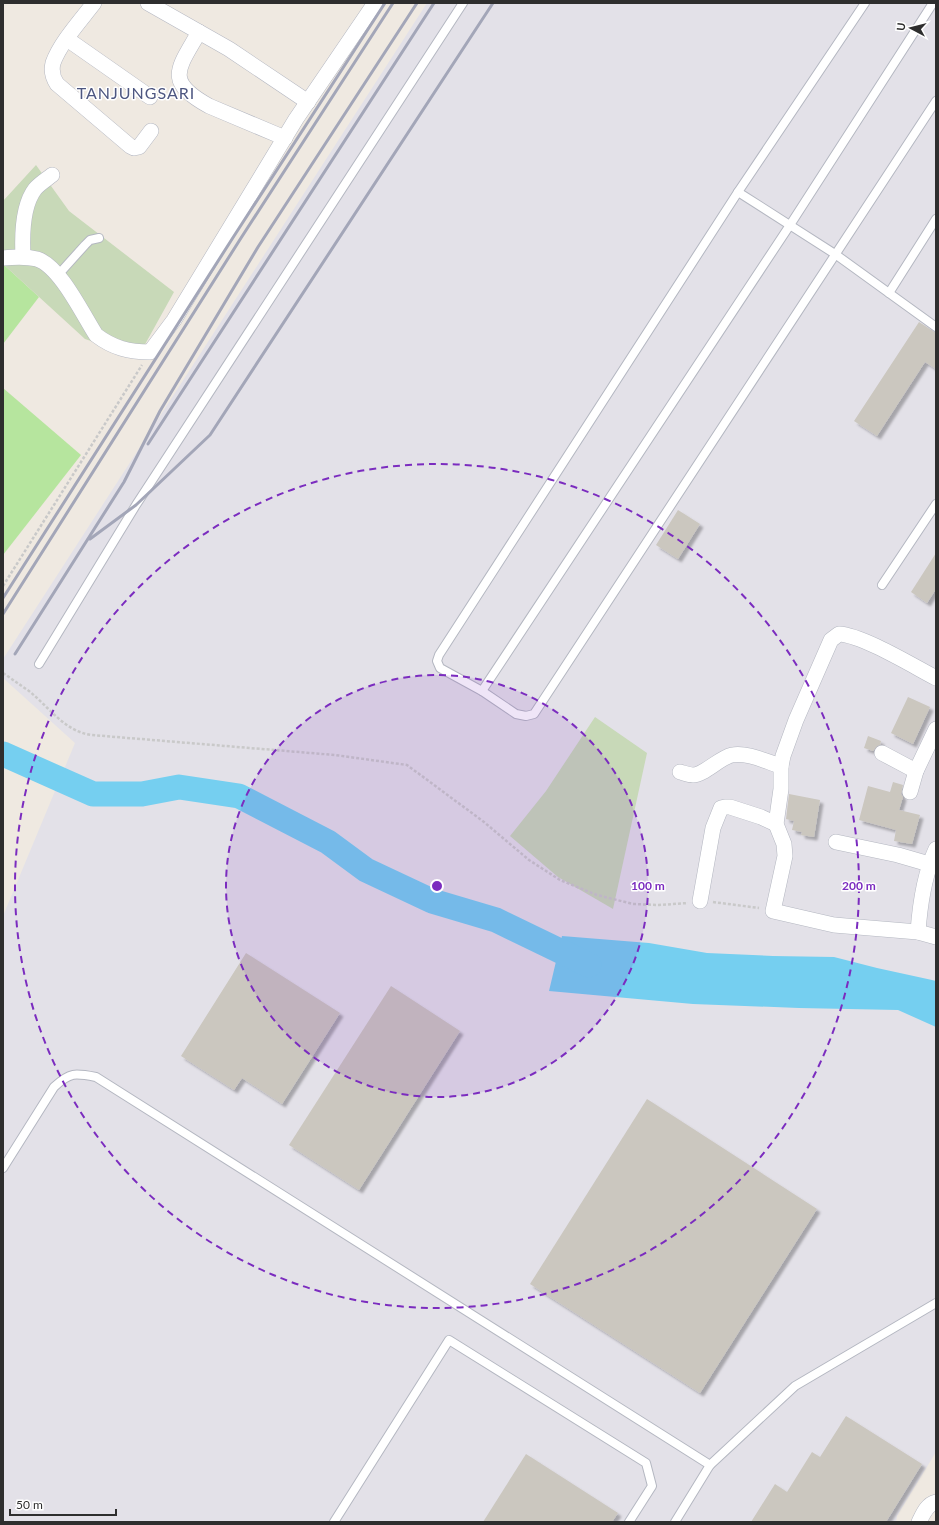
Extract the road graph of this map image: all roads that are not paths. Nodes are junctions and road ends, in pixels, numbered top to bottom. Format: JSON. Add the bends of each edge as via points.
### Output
{"nodes":[{"id":1,"x":94,"y":3,"type":"edge"},
{"id":2,"x":148,"y":3,"type":"edge"},
{"id":3,"x":375,"y":3,"type":"edge"},
{"id":4,"x":463,"y":3,"type":"edge"},
{"id":5,"x":865,"y":3,"type":"edge"},
{"id":6,"x":933,"y":3,"type":"edge"},
{"id":7,"x":199,"y":32,"type":"junction"},
{"id":8,"x":67,"y":39,"type":"junction"},
{"id":9,"x":150,"y":98,"type":"dead end"},
{"id":10,"x":936,"y":101,"type":"edge"},
{"id":11,"x":308,"y":102,"type":"junction"},
{"id":12,"x":151,"y":131,"type":"dead end"},
{"id":13,"x":285,"y":138,"type":"junction"},
{"id":14,"x":52,"y":175,"type":"dead end"},
{"id":15,"x":738,"y":192,"type":"junction"},
{"id":16,"x":936,"y":219,"type":"edge"},
{"id":17,"x":790,"y":225,"type":"junction"},
{"id":18,"x":99,"y":238,"type":"dead end"},
{"id":19,"x":835,"y":254,"type":"junction"},
{"id":20,"x":23,"y":256,"type":"junction"},
{"id":21,"x":3,"y":258,"type":"edge"},
{"id":22,"x":58,"y":275,"type":"junction"},
{"id":23,"x":889,"y":293,"type":"junction"},
{"id":24,"x":936,"y":327,"type":"edge"},
{"id":25,"x":936,"y":504,"type":"edge"},
{"id":26,"x":882,"y":585,"type":"dead end"},
{"id":27,"x":39,"y":664,"type":"dead end"},
{"id":28,"x":936,"y":678,"type":"edge"},
{"id":29,"x":482,"y":691,"type":"junction"},
{"id":30,"x":936,"y":730,"type":"edge"},
{"id":31,"x":882,"y":753,"type":"dead end"},
{"id":32,"x":781,"y":766,"type":"junction"},
{"id":33,"x":916,"y":771,"type":"junction"},
{"id":34,"x":680,"y":772,"type":"dead end"},
{"id":35,"x":910,"y":792,"type":"dead end"},
{"id":36,"x":776,"y":824,"type":"junction"},
{"id":37,"x":836,"y":842,"type":"dead end"},
{"id":38,"x":936,"y":849,"type":"edge"},
{"id":39,"x":933,"y":865,"type":"edge"},
{"id":40,"x":700,"y":902,"type":"road end"},
{"id":41,"x":918,"y":932,"type":"junction"},
{"id":42,"x":936,"y":937,"type":"edge"},
{"id":43,"x":3,"y":1168,"type":"edge"},
{"id":44,"x":936,"y":1303,"type":"edge"},
{"id":45,"x":710,"y":1465,"type":"junction"},
{"id":46,"x":936,"y":1502,"type":"edge"},
{"id":47,"x":334,"y":1522,"type":"edge"},
{"id":48,"x":629,"y":1522,"type":"edge"},
{"id":49,"x":675,"y":1522,"type":"edge"},
{"id":50,"x":919,"y":1522,"type":"edge"}],
"edges":[{"from":1,"to":8,"type":"street"},
{"from":2,"to":7,"type":"street"},
{"from":3,"to":11,"type":"street"},
{"from":4,"to":27,"type":"lane","via":[[136,505]]},
{"from":5,"to":15,"type":"lane"},
{"from":6,"to":17,"type":"lane"},
{"from":7,"to":11,"type":"street"},
{"from":7,"to":13,"type":"street","via":[[180,65],[178,74],[186,90],[209,106]]},
{"from":8,"to":9,"type":"street"},
{"from":8,"to":12,"type":"street","via":[[53,66],[53,76],[57,84],[130,146],[139,147]]},
{"from":10,"to":19,"type":"lane"},
{"from":11,"to":13,"type":"street"},
{"from":13,"to":22,"type":"street","via":[[174,320],[150,352],[119,349],[96,335]]},
{"from":14,"to":20,"type":"street","via":[[35,189],[28,205],[22,228]]},
{"from":15,"to":17,"type":"lane"},
{"from":15,"to":29,"type":"lane","via":[[439,655],[440,668]]},
{"from":16,"to":23,"type":"lane"},
{"from":17,"to":19,"type":"lane"},
{"from":17,"to":29,"type":"lane"},
{"from":18,"to":22,"type":"lane","via":[[90,240]]},
{"from":19,"to":23,"type":"lane"},
{"from":19,"to":29,"type":"lane","via":[[534,714],[516,714]]},
{"from":20,"to":21,"type":"street"},
{"from":20,"to":22,"type":"street","via":[[42,261]]},
{"from":23,"to":24,"type":"lane"},
{"from":25,"to":26,"type":"lane"},
{"from":28,"to":32,"type":"street","via":[[864,641],[843,634],[836,636],[831,640],[796,720]]},
{"from":30,"to":33,"type":"street"},
{"from":31,"to":33,"type":"street"},
{"from":32,"to":34,"type":"street","via":[[733,755],[701,773],[694,775]]},
{"from":32,"to":36,"type":"street"},
{"from":33,"to":35,"type":"street"},
{"from":36,"to":40,"type":"street","via":[[730,807],[721,808],[713,828]]},
{"from":36,"to":41,"type":"street","via":[[785,850],[773,911],[834,925]]},
{"from":37,"to":39,"type":"street"},
{"from":38,"to":39,"type":"street"},
{"from":39,"to":41,"type":"street","via":[[920,906]]},
{"from":41,"to":42,"type":"street"},
{"from":43,"to":45,"type":"lane","via":[[54,1087],[64,1078],[78,1073],[96,1077]]},
{"from":44,"to":45,"type":"lane","via":[[795,1386]]},
{"from":45,"to":49,"type":"lane"},
{"from":46,"to":50,"type":"street","via":[[926,1508]]},
{"from":47,"to":48,"type":"lane","via":[[449,1340],[646,1463],[652,1486]]}]}
